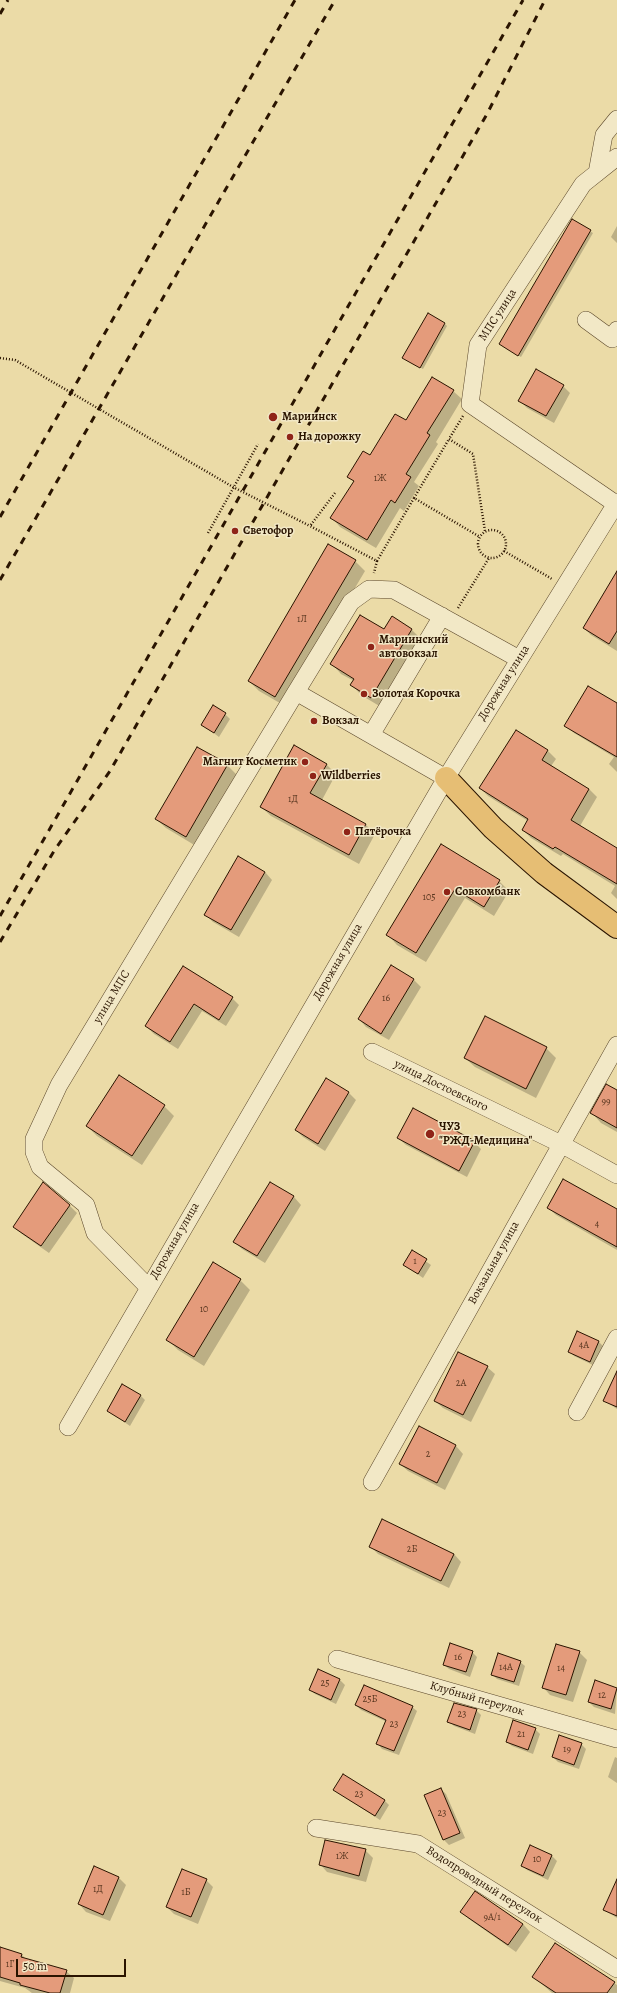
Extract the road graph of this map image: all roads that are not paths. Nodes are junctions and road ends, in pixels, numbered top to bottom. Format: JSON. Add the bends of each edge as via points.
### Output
{"nodes":[{"id":1,"x":617,"y":119,"type":"edge"},
{"id":2,"x":617,"y":157,"type":"edge"},
{"id":3,"x":597,"y":173,"type":"junction"},
{"id":4,"x":586,"y":320,"type":"dead end"},
{"id":5,"x":617,"y":330,"type":"edge"},
{"id":6,"x":616,"y":503,"type":"edge"},
{"id":7,"x":446,"y":618,"type":"junction"},
{"id":8,"x":519,"y":659,"type":"junction"},
{"id":9,"x":296,"y":692,"type":"junction"},
{"id":10,"x":371,"y":735,"type":"junction"},
{"id":11,"x":446,"y":778,"type":"junction"},
{"id":12,"x":617,"y":927,"type":"edge"},
{"id":13,"x":617,"y":1045,"type":"edge"},
{"id":14,"x":372,"y":1052,"type":"dead end"},
{"id":15,"x":561,"y":1144,"type":"junction"},
{"id":16,"x":617,"y":1175,"type":"edge"},
{"id":17,"x":148,"y":1287,"type":"junction"},
{"id":18,"x":617,"y":1338,"type":"edge"},
{"id":19,"x":577,"y":1412,"type":"dead end"},
{"id":20,"x":68,"y":1427,"type":"dead end"},
{"id":21,"x":372,"y":1482,"type":"dead end"},
{"id":22,"x":337,"y":1659,"type":"dead end"},
{"id":23,"x":617,"y":1739,"type":"edge"},
{"id":24,"x":316,"y":1828,"type":"dead end"},
{"id":25,"x":617,"y":1969,"type":"edge"}],
"edges":[{"from":1,"to":3,"type":"street","via":[[604,135]]},
{"from":2,"to":3,"type":"street","name":"МПС улица"},
{"from":3,"to":6,"type":"street","name":"МПС улица","via":[[583,184],[478,345],[470,404]]},
{"from":4,"to":5,"type":"street","via":[[612,339]]},
{"from":6,"to":8,"type":"street","name":"Дорожная улица"},
{"from":7,"to":8,"type":"street"},
{"from":7,"to":9,"type":"street","name":"улица МПС","via":[[394,590],[369,589],[351,602]]},
{"from":7,"to":10,"type":"street"},
{"from":8,"to":11,"type":"street","name":"Дорожная улица"},
{"from":9,"to":10,"type":"street"},
{"from":9,"to":17,"type":"street","name":"улица МПС","via":[[59,1085],[34,1139],[34,1152],[40,1168],[86,1205],[94,1233]]},
{"from":10,"to":11,"type":"street"},
{"from":11,"to":12,"type":"main road","via":[[499,833],[544,873]]},
{"from":11,"to":17,"type":"street","name":"Дорожная улица"},
{"from":13,"to":15,"type":"street","name":"Вокзальная улица"},
{"from":14,"to":15,"type":"street","name":"улица Достоевского"},
{"from":15,"to":16,"type":"street","name":"улица Достоевского"},
{"from":15,"to":21,"type":"street","name":"Вокзальная улица"},
{"from":17,"to":20,"type":"street","name":"Дорожная улица"},
{"from":18,"to":19,"type":"street"},
{"from":22,"to":23,"type":"street","name":"Клубный переулок"},
{"from":24,"to":25,"type":"street","name":"Водопроводный переулок","via":[[418,1844]]}]}
